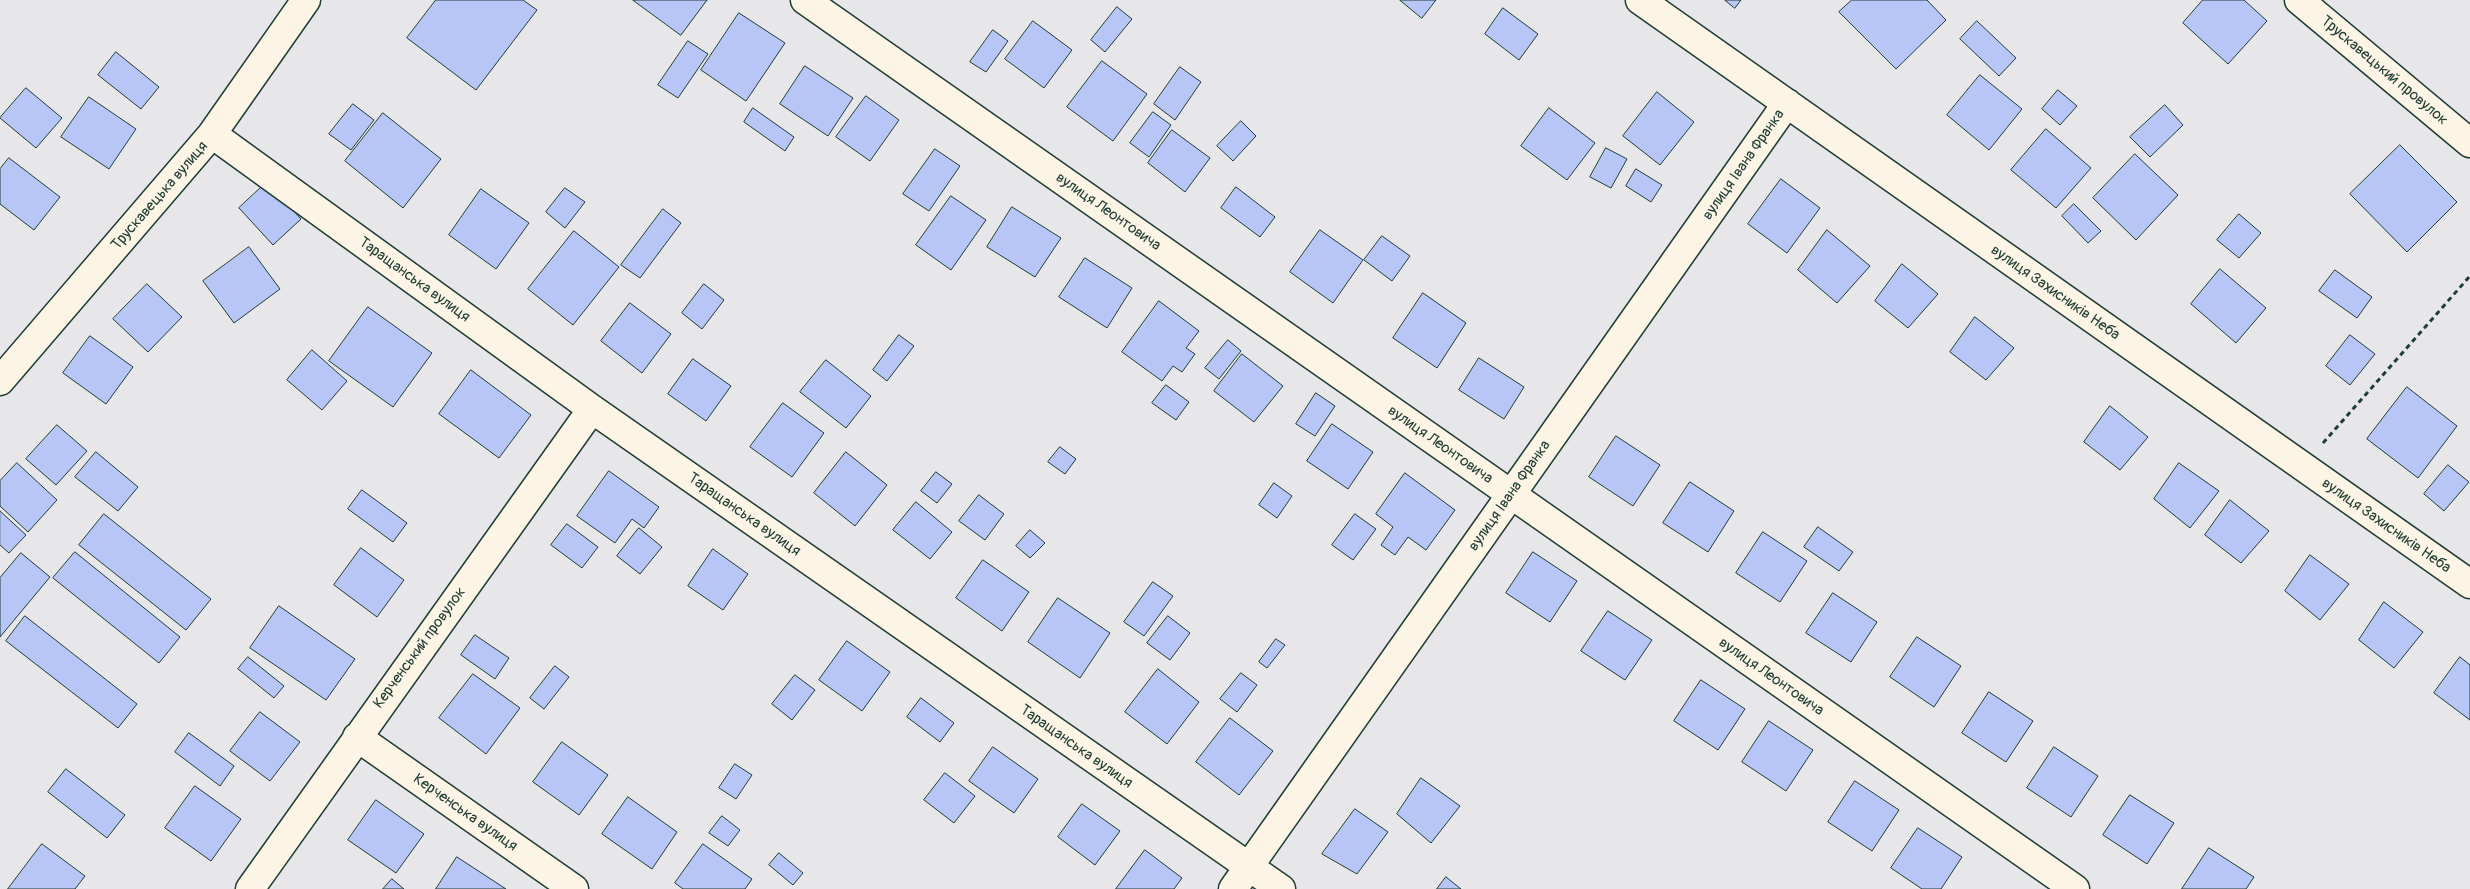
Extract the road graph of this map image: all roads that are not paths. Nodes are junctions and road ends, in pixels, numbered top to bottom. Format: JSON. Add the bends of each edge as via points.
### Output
{"nodes":[{"id":1,"x":306,"y":0,"type":"edge"},
{"id":2,"x":804,"y":0,"type":"edge"},
{"id":3,"x":1640,"y":0,"type":"edge"},
{"id":4,"x":2299,"y":0,"type":"edge"},
{"id":5,"x":1787,"y":103,"type":"junction"},
{"id":6,"x":212,"y":134,"type":"junction"},
{"id":7,"x":2470,"y":143,"type":"edge"},
{"id":8,"x":0,"y":381,"type":"edge"},
{"id":9,"x":592,"y":409,"type":"junction"},
{"id":10,"x":1511,"y":495,"type":"junction"},
{"id":11,"x":2470,"y":584,"type":"edge"},
{"id":12,"x":357,"y":737,"type":"junction"},
{"id":13,"x":1249,"y":867,"type":"junction"},
{"id":14,"x":250,"y":889,"type":"edge"},
{"id":15,"x":574,"y":889,"type":"edge"},
{"id":16,"x":1233,"y":889,"type":"edge"},
{"id":17,"x":1281,"y":889,"type":"edge"},
{"id":18,"x":2075,"y":889,"type":"edge"}],
"edges":[{"from":1,"to":6,"type":"street","name":"Трускавецька вулиця"},
{"from":2,"to":10,"type":"street","name":"вулиця Леонтовича"},
{"from":3,"to":5,"type":"street","name":"вулиця Захисників Неба"},
{"from":4,"to":7,"type":"street","name":"Трускавецький провулок"},
{"from":5,"to":10,"type":"street","name":"вулиця Івана Франка"},
{"from":5,"to":11,"type":"street","name":"вулиця Захисників Неба"},
{"from":6,"to":8,"type":"street","name":"Трускавецька вулиця"},
{"from":6,"to":9,"type":"street","name":"Таращанська вулиця"},
{"from":9,"to":12,"type":"street","name":"Керченський провулок"},
{"from":9,"to":13,"type":"street","name":"Таращанська вулиця"},
{"from":10,"to":13,"type":"street","name":"вулиця Івана Франка"},
{"from":10,"to":18,"type":"street","name":"вулиця Леонтовича"},
{"from":12,"to":14,"type":"street","name":"Керченський провулок"},
{"from":12,"to":15,"type":"street","name":"Керченська вулиця"},
{"from":13,"to":16,"type":"street","name":"вулиця Івана Франка"},
{"from":13,"to":17,"type":"street","name":"Таращанська вулиця"}]}
